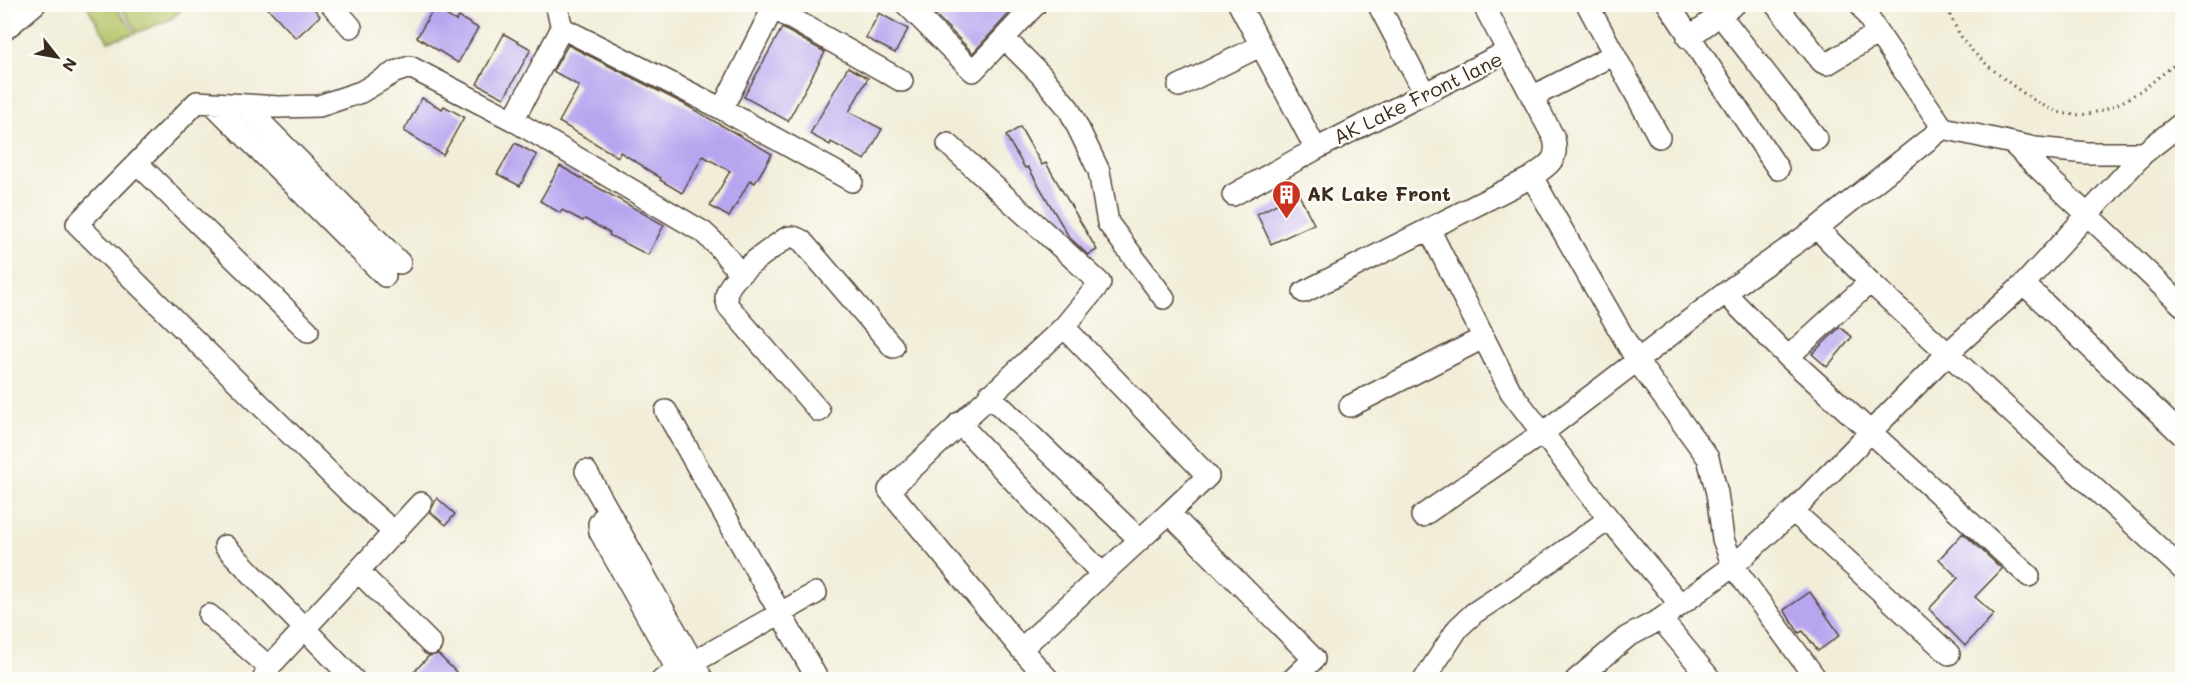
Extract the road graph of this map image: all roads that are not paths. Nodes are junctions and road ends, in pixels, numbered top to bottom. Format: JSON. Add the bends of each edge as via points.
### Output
{"nodes":[{"id":1,"x":331,"y":4,"type":"edge"},
{"id":2,"x":556,"y":4,"type":"edge"},
{"id":3,"x":906,"y":4,"type":"edge"},
{"id":4,"x":1036,"y":4,"type":"edge"},
{"id":5,"x":1239,"y":4,"type":"edge"},
{"id":6,"x":1378,"y":4,"type":"edge"},
{"id":7,"x":1484,"y":4,"type":"edge"},
{"id":8,"x":1587,"y":4,"type":"edge"},
{"id":9,"x":1668,"y":4,"type":"edge"},
{"id":10,"x":1775,"y":4,"type":"edge"},
{"id":11,"x":1860,"y":4,"type":"edge"},
{"id":12,"x":774,"y":6,"type":"edge"},
{"id":13,"x":28,"y":7,"type":"edge"},
{"id":14,"x":1723,"y":8,"type":"edge"},
{"id":15,"x":351,"y":27,"type":"dead end"},
{"id":16,"x":562,"y":28,"type":"junction"},
{"id":17,"x":4,"y":30,"type":"edge"},
{"id":18,"x":1878,"y":33,"type":"junction"},
{"id":19,"x":1689,"y":38,"type":"junction"},
{"id":20,"x":1260,"y":46,"type":"junction"},
{"id":21,"x":1014,"y":48,"type":"dead end"},
{"id":22,"x":1508,"y":51,"type":"junction"},
{"id":23,"x":1613,"y":56,"type":"junction"},
{"id":24,"x":902,"y":81,"type":"dead end"},
{"id":25,"x":1179,"y":86,"type":"dead end"},
{"id":26,"x":1425,"y":94,"type":"junction"},
{"id":27,"x":1532,"y":97,"type":"junction"},
{"id":28,"x":212,"y":103,"type":"junction"},
{"id":29,"x":244,"y":105,"type":"junction"},
{"id":30,"x":722,"y":109,"type":"junction"},
{"id":31,"x":513,"y":120,"type":"junction"},
{"id":32,"x":2182,"y":123,"type":"edge"},
{"id":33,"x":1943,"y":128,"type":"junction"},
{"id":34,"x":1659,"y":137,"type":"dead end"},
{"id":35,"x":1817,"y":140,"type":"dead end"},
{"id":36,"x":948,"y":144,"type":"dead end"},
{"id":37,"x":2014,"y":145,"type":"junction"},
{"id":38,"x":1316,"y":149,"type":"junction"},
{"id":39,"x":2144,"y":153,"type":"junction"},
{"id":40,"x":137,"y":163,"type":"junction"},
{"id":41,"x":1778,"y":169,"type":"dead end"},
{"id":42,"x":1532,"y":177,"type":"junction"},
{"id":43,"x":852,"y":181,"type":"dead end"},
{"id":44,"x":1233,"y":195,"type":"dead end"},
{"id":45,"x":2087,"y":215,"type":"junction"},
{"id":46,"x":1817,"y":228,"type":"junction"},
{"id":47,"x":1429,"y":229,"type":"junction"},
{"id":48,"x":354,"y":231,"type":"junction"},
{"id":49,"x":392,"y":269,"type":"dead end"},
{"id":50,"x":740,"y":274,"type":"junction"},
{"id":51,"x":1870,"y":282,"type":"junction"},
{"id":52,"x":2024,"y":284,"type":"junction"},
{"id":53,"x":1304,"y":292,"type":"dead end"},
{"id":54,"x":1725,"y":293,"type":"junction"},
{"id":55,"x":1164,"y":298,"type":"dead end"},
{"id":56,"x":2182,"y":305,"type":"edge"},
{"id":57,"x":1064,"y":327,"type":"junction"},
{"id":58,"x":308,"y":331,"type":"dead end"},
{"id":59,"x":1483,"y":338,"type":"junction"},
{"id":60,"x":893,"y":347,"type":"dead end"},
{"id":61,"x":1948,"y":353,"type":"junction"},
{"id":62,"x":1788,"y":357,"type":"junction"},
{"id":63,"x":1637,"y":361,"type":"junction"},
{"id":64,"x":989,"y":395,"type":"junction"},
{"id":65,"x":1350,"y":406,"type":"dead end"},
{"id":66,"x":666,"y":411,"type":"dead end"},
{"id":67,"x":819,"y":411,"type":"dead end"},
{"id":68,"x":959,"y":423,"type":"junction"},
{"id":69,"x":1544,"y":432,"type":"junction"},
{"id":70,"x":1870,"y":432,"type":"junction"},
{"id":71,"x":2182,"y":435,"type":"edge"},
{"id":72,"x":586,"y":471,"type":"dead end"},
{"id":73,"x":421,"y":503,"type":"dead end"},
{"id":74,"x":1793,"y":511,"type":"junction"},
{"id":75,"x":1169,"y":513,"type":"junction"},
{"id":76,"x":1422,"y":516,"type":"dead end"},
{"id":77,"x":1609,"y":519,"type":"junction"},
{"id":78,"x":395,"y":533,"type":"junction"},
{"id":79,"x":1140,"y":540,"type":"junction"},
{"id":80,"x":225,"y":546,"type":"dead end"},
{"id":81,"x":1732,"y":566,"type":"junction"},
{"id":82,"x":2182,"y":569,"type":"edge"},
{"id":83,"x":359,"y":572,"type":"junction"},
{"id":84,"x":1102,"y":574,"type":"junction"},
{"id":85,"x":2029,"y":576,"type":"dead end"},
{"id":86,"x":816,"y":593,"type":"dead end"},
{"id":87,"x":1680,"y":604,"type":"junction"},
{"id":88,"x":780,"y":613,"type":"junction"},
{"id":89,"x":209,"y":615,"type":"dead end"},
{"id":90,"x":1661,"y":619,"type":"junction"},
{"id":91,"x":304,"y":631,"type":"junction"},
{"id":92,"x":431,"y":644,"type":"dead end"},
{"id":93,"x":1021,"y":648,"type":"junction"},
{"id":94,"x":1949,"y":654,"type":"dead end"},
{"id":95,"x":266,"y":673,"type":"edge"},
{"id":96,"x":684,"y":674,"type":"edge"},
{"id":97,"x":1430,"y":678,"type":"edge"},
{"id":98,"x":354,"y":680,"type":"edge"},
{"id":99,"x":818,"y":680,"type":"edge"},
{"id":100,"x":1049,"y":680,"type":"edge"},
{"id":101,"x":1292,"y":680,"type":"edge"},
{"id":102,"x":1576,"y":680,"type":"edge"},
{"id":103,"x":1711,"y":680,"type":"edge"},
{"id":104,"x":1817,"y":680,"type":"edge"}],
"edges":[{"from":1,"to":15,"type":"street"},
{"from":2,"to":16,"type":"street"},
{"from":3,"to":4,"type":"street","via":[[973,71]]},
{"from":5,"to":20,"type":"street"},
{"from":6,"to":26,"type":"street"},
{"from":7,"to":22,"type":"street"},
{"from":8,"to":23,"type":"street"},
{"from":9,"to":19,"type":"street"},
{"from":10,"to":18,"type":"street","via":[[1827,64]]},
{"from":11,"to":18,"type":"street"},
{"from":12,"to":24,"type":"street"},
{"from":12,"to":30,"type":"street"},
{"from":13,"to":17,"type":"street"},
{"from":14,"to":19,"type":"street"},
{"from":14,"to":35,"type":"street"},
{"from":16,"to":30,"type":"street"},
{"from":16,"to":31,"type":"street"},
{"from":18,"to":33,"type":"street"},
{"from":19,"to":41,"type":"street"},
{"from":20,"to":25,"type":"street"},
{"from":20,"to":38,"type":"street"},
{"from":21,"to":55,"type":"street","via":[[1069,109],[1099,171],[1108,223]]},
{"from":22,"to":26,"type":"street","name":"AK Lake Front lane"},
{"from":22,"to":27,"type":"street","name":"AK Lake Front lane"},
{"from":23,"to":27,"type":"street"},
{"from":23,"to":34,"type":"street"},
{"from":26,"to":38,"type":"street","name":"AK Lake Front lane"},
{"from":27,"to":42,"type":"street","name":"AK Lake Front lane","via":[[1557,151],[1552,162]]},
{"from":28,"to":29,"type":"street"},
{"from":28,"to":40,"type":"street","via":[[197,102]]},
{"from":28,"to":48,"type":"street"},
{"from":29,"to":31,"type":"street","via":[[319,106],[361,92],[410,67]]},
{"from":29,"to":48,"type":"street"},
{"from":30,"to":43,"type":"street"},
{"from":31,"to":50,"type":"street","via":[[703,232]]},
{"from":32,"to":39,"type":"street"},
{"from":33,"to":37,"type":"street"},
{"from":33,"to":46,"type":"street"},
{"from":36,"to":57,"type":"street","via":[[1100,284]]},
{"from":37,"to":39,"type":"street","via":[[2086,153]]},
{"from":37,"to":45,"type":"street"},
{"from":38,"to":44,"type":"street","name":"AK Lake Front lane"},
{"from":39,"to":45,"type":"street"},
{"from":40,"to":58,"type":"street"},
{"from":40,"to":78,"type":"street","via":[[77,224]]},
{"from":42,"to":47,"type":"street"},
{"from":42,"to":63,"type":"street"},
{"from":45,"to":52,"type":"street"},
{"from":45,"to":56,"type":"street"},
{"from":46,"to":51,"type":"street"},
{"from":46,"to":54,"type":"street"},
{"from":47,"to":53,"type":"street"},
{"from":47,"to":59,"type":"street"},
{"from":48,"to":49,"type":"street"},
{"from":50,"to":60,"type":"street","via":[[785,239],[796,238]]},
{"from":50,"to":67,"type":"street","via":[[726,296],[728,306]]},
{"from":51,"to":61,"type":"street"},
{"from":51,"to":62,"type":"street"},
{"from":52,"to":61,"type":"street"},
{"from":52,"to":71,"type":"street"},
{"from":54,"to":62,"type":"street"},
{"from":54,"to":63,"type":"street"},
{"from":57,"to":64,"type":"street"},
{"from":57,"to":75,"type":"street","via":[[1208,476]]},
{"from":59,"to":65,"type":"street"},
{"from":59,"to":69,"type":"street","via":[[1511,393]]},
{"from":61,"to":70,"type":"street"},
{"from":61,"to":82,"type":"street"},
{"from":62,"to":70,"type":"street"},
{"from":63,"to":69,"type":"street"},
{"from":63,"to":81,"type":"street","via":[[1708,458]]},
{"from":64,"to":68,"type":"street"},
{"from":64,"to":79,"type":"street"},
{"from":66,"to":88,"type":"street"},
{"from":68,"to":84,"type":"street"},
{"from":68,"to":93,"type":"street","via":[[888,490]]},
{"from":69,"to":76,"type":"street"},
{"from":69,"to":77,"type":"street"},
{"from":70,"to":74,"type":"street"},
{"from":70,"to":85,"type":"street"},
{"from":72,"to":96,"type":"street"},
{"from":73,"to":78,"type":"street"},
{"from":74,"to":81,"type":"street"},
{"from":74,"to":94,"type":"street"},
{"from":75,"to":79,"type":"street"},
{"from":75,"to":101,"type":"street","via":[[1314,659]]},
{"from":77,"to":87,"type":"street"},
{"from":77,"to":97,"type":"street","via":[[1474,613],[1443,647]]},
{"from":78,"to":83,"type":"street"},
{"from":79,"to":84,"type":"street"},
{"from":80,"to":91,"type":"street"},
{"from":81,"to":87,"type":"street"},
{"from":81,"to":104,"type":"street"},
{"from":83,"to":91,"type":"street"},
{"from":83,"to":92,"type":"street"},
{"from":84,"to":93,"type":"street"},
{"from":86,"to":88,"type":"street"},
{"from":87,"to":90,"type":"street"},
{"from":88,"to":96,"type":"street"},
{"from":88,"to":99,"type":"street"},
{"from":89,"to":95,"type":"street"},
{"from":90,"to":102,"type":"street","via":[[1627,637]]},
{"from":90,"to":103,"type":"street"},
{"from":91,"to":95,"type":"street"},
{"from":91,"to":98,"type":"street"},
{"from":93,"to":100,"type":"street"}]}
